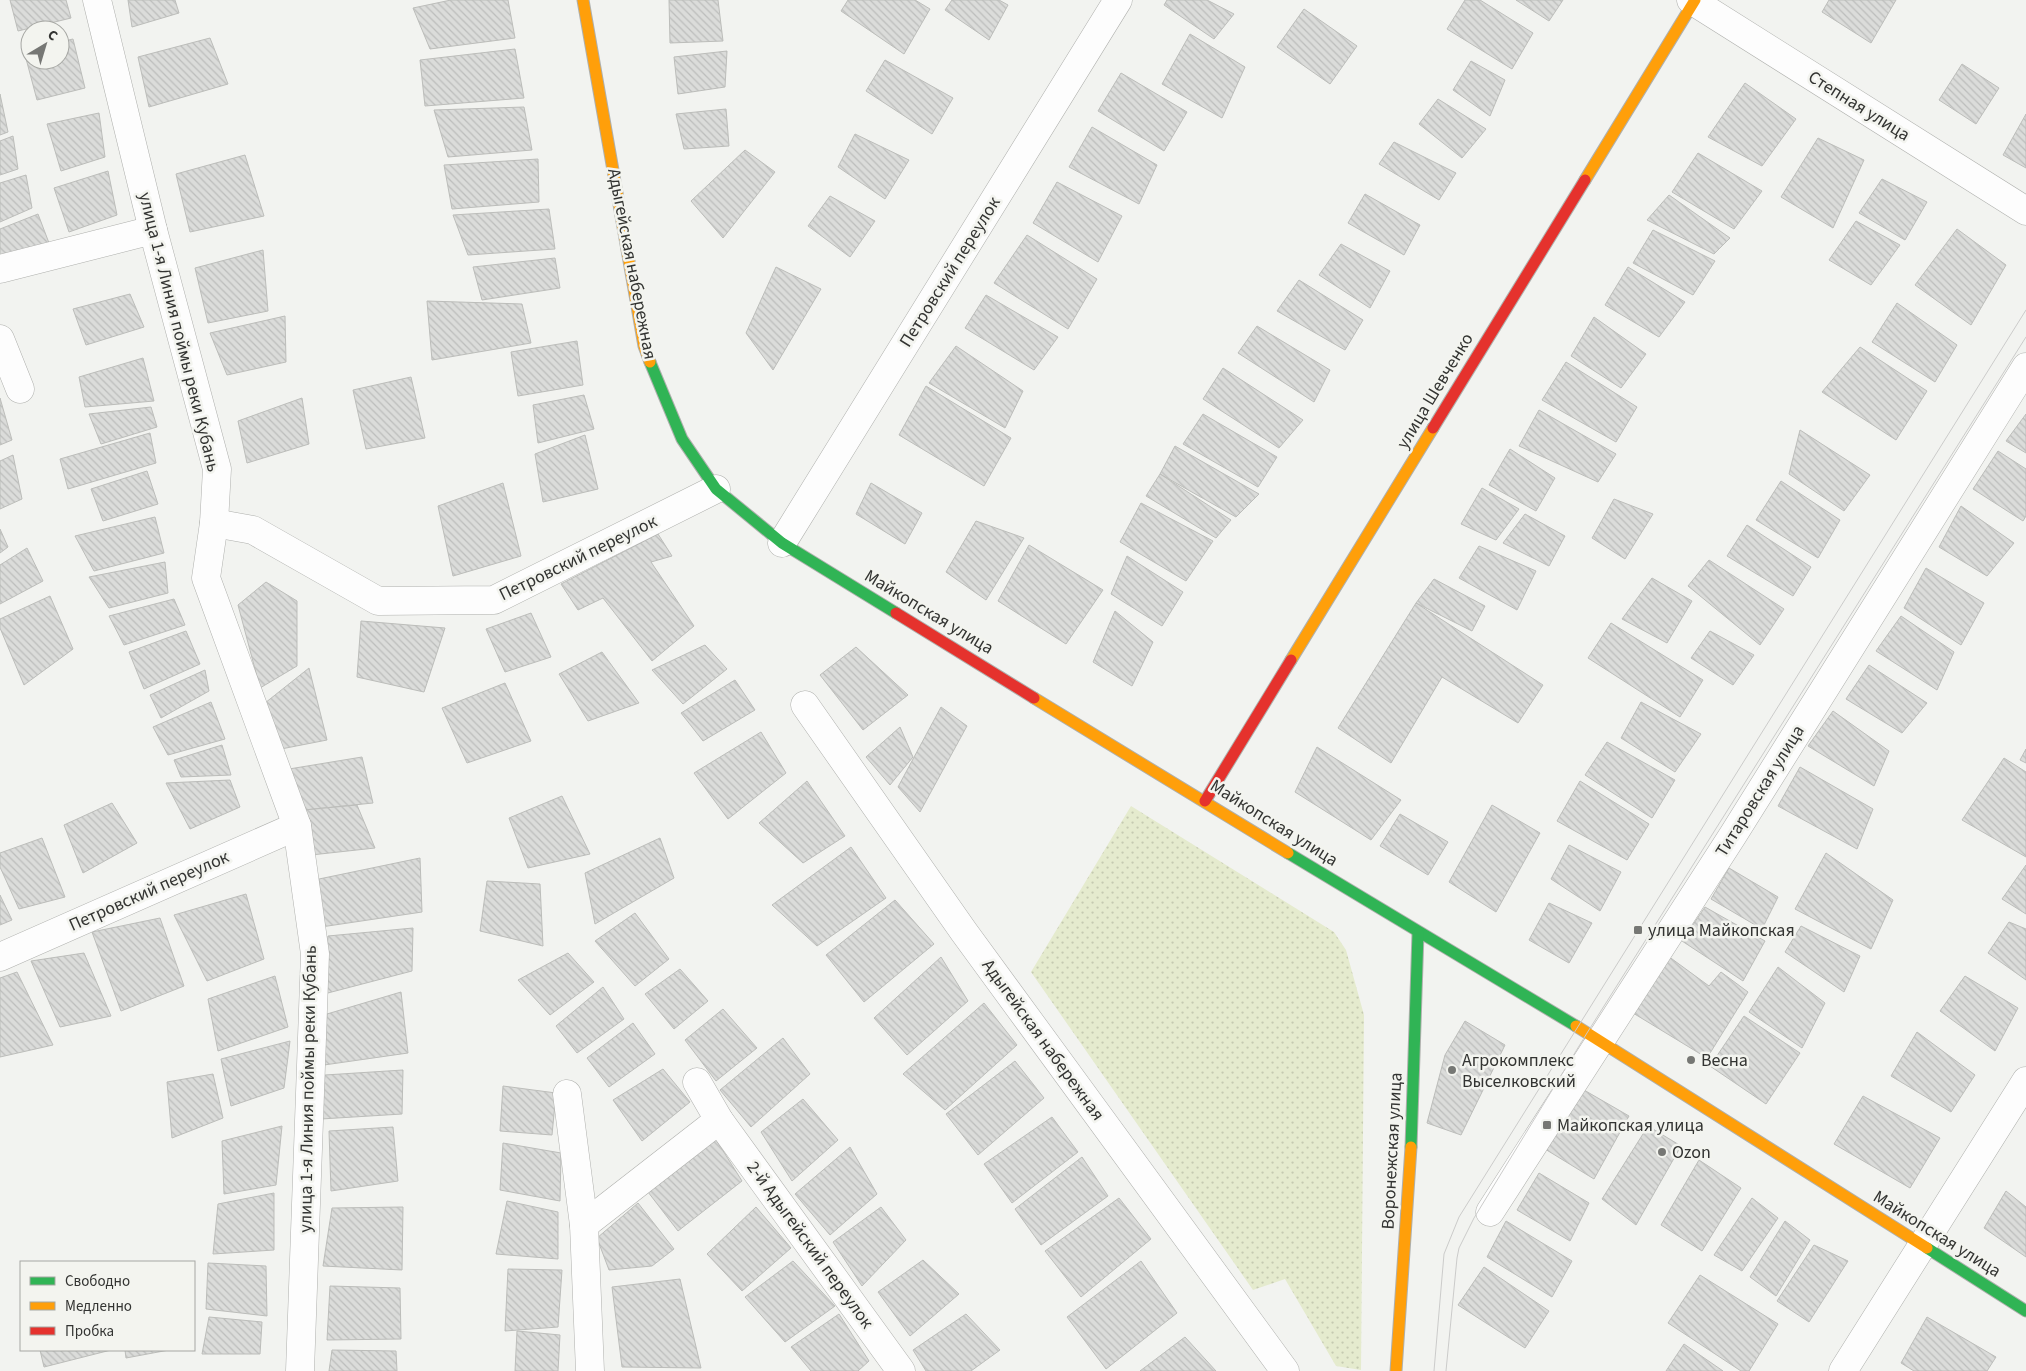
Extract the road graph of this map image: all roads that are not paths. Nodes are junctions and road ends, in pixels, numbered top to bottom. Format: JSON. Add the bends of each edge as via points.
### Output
{"nodes":[{"id":1,"x":97,"y":0,"type":"edge"},
{"id":2,"x":583,"y":0,"type":"edge"},
{"id":3,"x":1118,"y":0,"type":"edge"},
{"id":4,"x":1694,"y":1,"type":"edge"},
{"id":5,"x":2026,"y":211,"type":"edge"},
{"id":6,"x":153,"y":230,"type":"junction"},
{"id":7,"x":0,"y":269,"type":"edge"},
{"id":8,"x":0,"y":339,"type":"edge"},
{"id":9,"x":2026,"y":367,"type":"edge"},
{"id":10,"x":20,"y":389,"type":"dead end"},
{"id":11,"x":716,"y":489,"type":"junction"},
{"id":12,"x":214,"y":523,"type":"junction"},
{"id":13,"x":782,"y":543,"type":"junction"},
{"id":14,"x":805,"y":705,"type":"dead end"},
{"id":15,"x":1205,"y":801,"type":"junction"},
{"id":16,"x":297,"y":826,"type":"junction"},
{"id":17,"x":1418,"y":933,"type":"junction"},
{"id":18,"x":0,"y":957,"type":"edge"},
{"id":19,"x":1594,"y":1038,"type":"junction"},
{"id":20,"x":2026,"y":1081,"type":"edge"},
{"id":21,"x":697,"y":1082,"type":"dead end"},
{"id":22,"x":567,"y":1094,"type":"dead end"},
{"id":23,"x":719,"y":1120,"type":"junction"},
{"id":24,"x":1490,"y":1212,"type":"dead end"},
{"id":25,"x":584,"y":1225,"type":"junction"},
{"id":26,"x":1921,"y":1245,"type":"junction"},
{"id":27,"x":2026,"y":1311,"type":"edge"},
{"id":28,"x":300,"y":1371,"type":"edge"},
{"id":29,"x":590,"y":1371,"type":"edge"},
{"id":30,"x":901,"y":1371,"type":"edge"},
{"id":31,"x":1285,"y":1371,"type":"edge"},
{"id":32,"x":1396,"y":1371,"type":"edge"},
{"id":33,"x":1843,"y":1371,"type":"edge"}],
"edges":[{"from":1,"to":6,"type":"street","name":"улица 1-я Линия поймы реки Кубань"},
{"from":2,"to":11,"type":"street","name":"Адыгейская набережная","via":[[644,346],[682,439]]},
{"from":3,"to":13,"type":"street","name":"Петровский переулок"},
{"from":4,"to":5,"type":"street","name":"Степная улица"},
{"from":4,"to":15,"type":"street","name":"улица Шевченко"},
{"from":6,"to":7,"type":"street"},
{"from":6,"to":12,"type":"street","name":"улица 1-я Линия поймы реки Кубань","via":[[216,469]]},
{"from":8,"to":10,"type":"street"},
{"from":9,"to":19,"type":"street","name":"Титаровская улица"},
{"from":11,"to":12,"type":"street","name":"Петровский переулок","via":[[494,600],[378,601],[253,530]]},
{"from":11,"to":13,"type":"street","name":"Адыгейская набережная"},
{"from":12,"to":16,"type":"street","name":"улица 1-я Линия поймы реки Кубань","via":[[206,578]]},
{"from":13,"to":15,"type":"street","name":"Майкопская улица"},
{"from":14,"to":31,"type":"street","name":"Адыгейская набережная","via":[[964,932]]},
{"from":15,"to":17,"type":"street","name":"Майкопская улица"},
{"from":16,"to":18,"type":"street","name":"Петровский переулок"},
{"from":16,"to":28,"type":"street","name":"улица 1-я Линия поймы реки Кубань","via":[[314,954]]},
{"from":17,"to":19,"type":"street","name":"Майкопская улица"},
{"from":17,"to":32,"type":"street","name":"Воронежская улица","via":[[1413,1109]]},
{"from":19,"to":24,"type":"street","name":"Титаровская улица"},
{"from":19,"to":26,"type":"street","name":"Майкопская улица"},
{"from":20,"to":26,"type":"street"},
{"from":21,"to":23,"type":"street","name":"2-й Адыгейский переулок"},
{"from":22,"to":25,"type":"street"},
{"from":23,"to":25,"type":"street"},
{"from":23,"to":30,"type":"street","name":"2-й Адыгейский переулок"},
{"from":25,"to":29,"type":"street"},
{"from":26,"to":27,"type":"street","name":"Майкопская улица"},
{"from":26,"to":33,"type":"street"}]}
